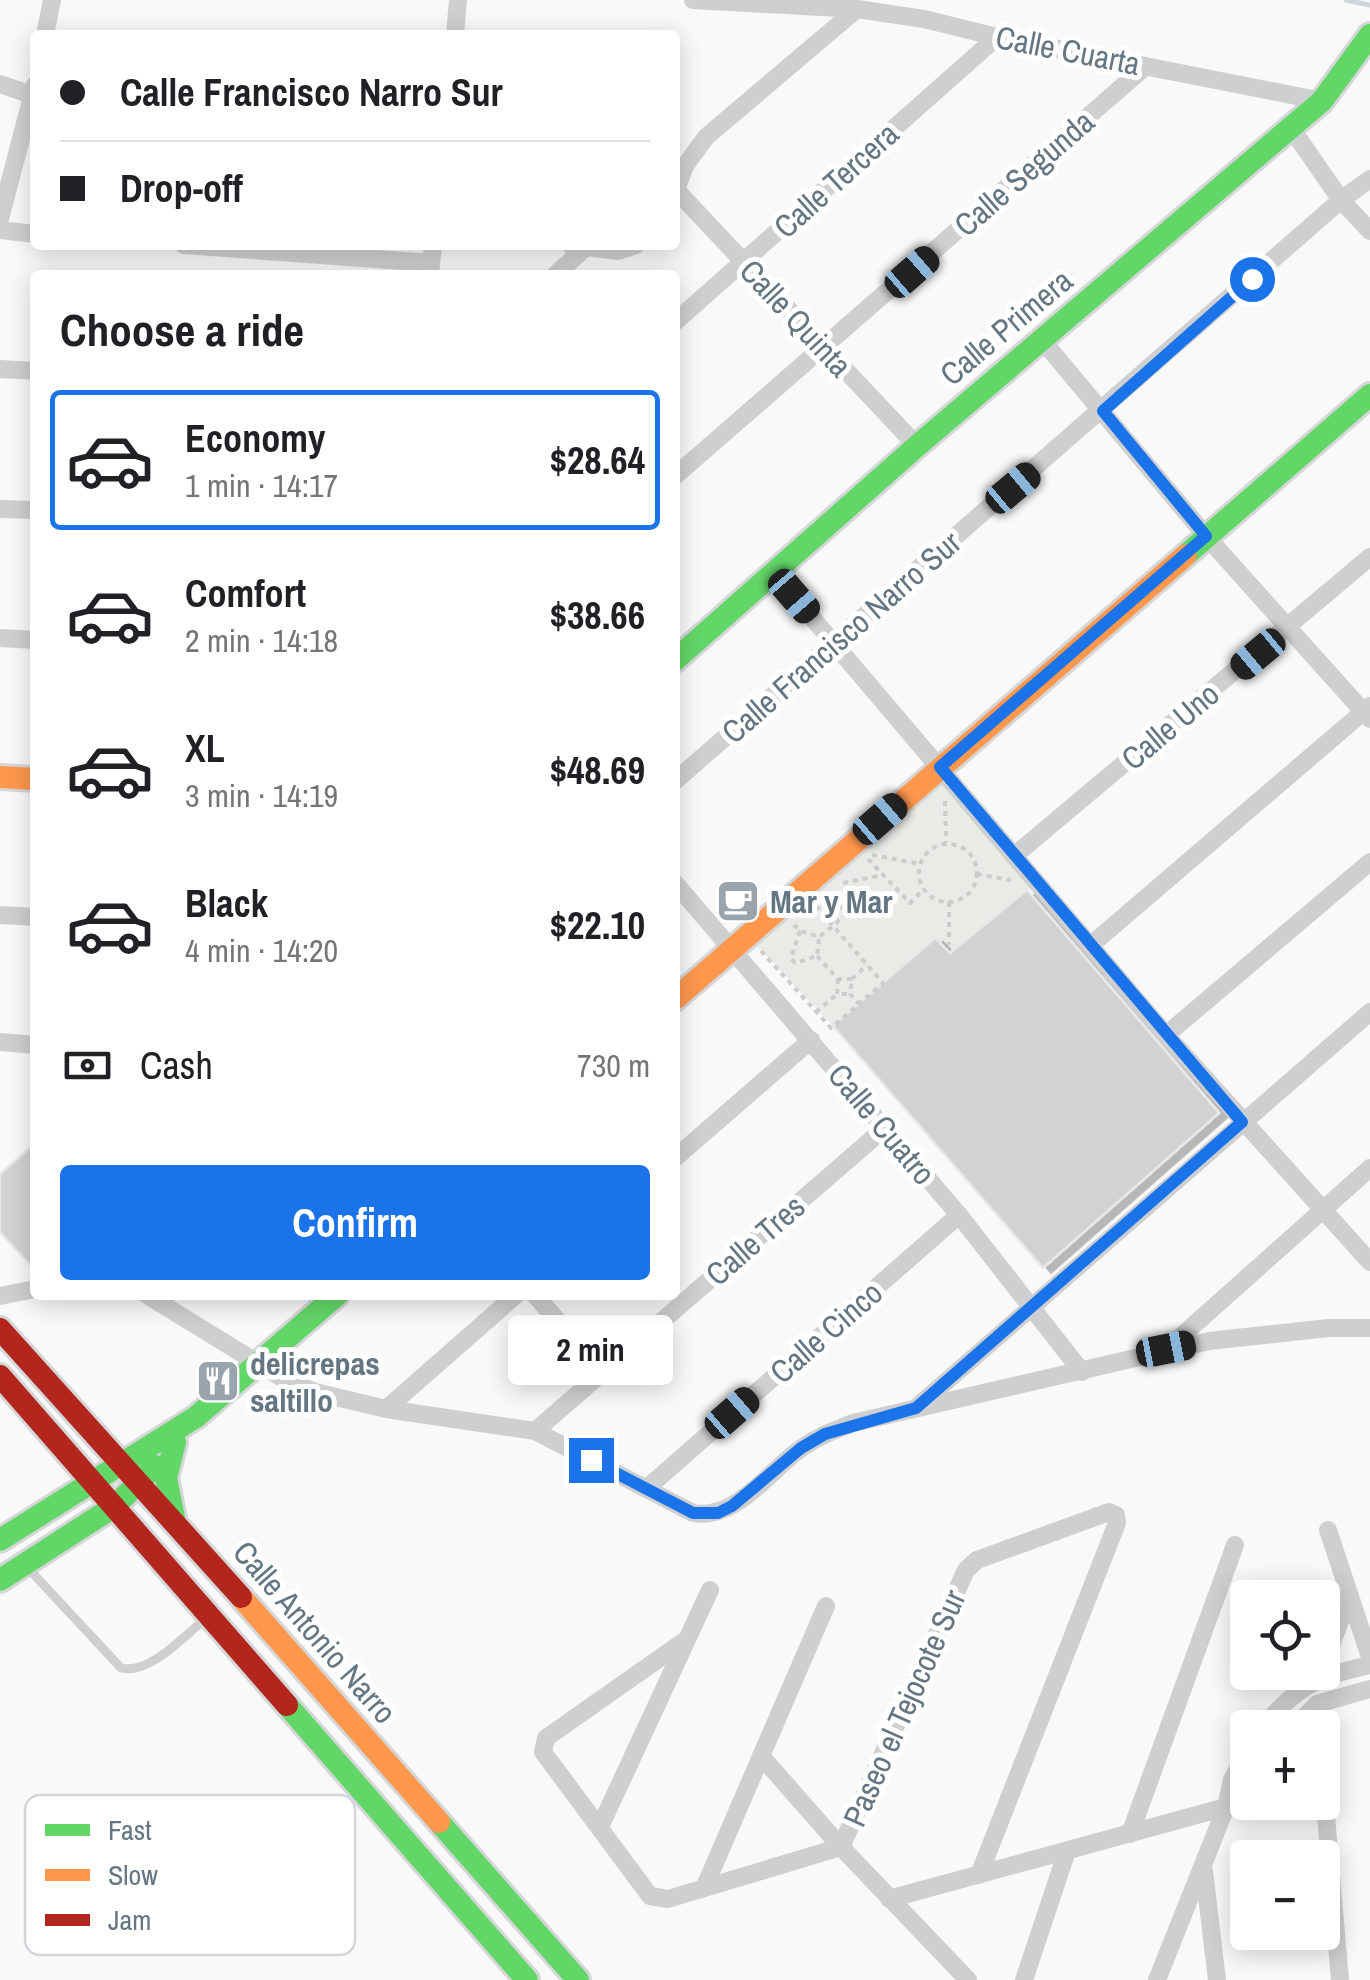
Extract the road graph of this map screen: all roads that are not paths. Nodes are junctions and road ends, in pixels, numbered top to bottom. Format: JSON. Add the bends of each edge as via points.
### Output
{"nodes":[{"id":1,"x":52,"y":0,"type":"edge"},
{"id":2,"x":458,"y":0,"type":"edge"},
{"id":3,"x":692,"y":0,"type":"edge"},
{"id":4,"x":856,"y":9,"type":"junction"},
{"id":5,"x":46,"y":30,"type":"edge"},
{"id":6,"x":456,"y":30,"type":"edge"},
{"id":7,"x":1370,"y":35,"type":"edge"},
{"id":8,"x":997,"y":37,"type":"junction"},
{"id":9,"x":1146,"y":66,"type":"junction"},
{"id":10,"x":0,"y":84,"type":"edge"},
{"id":11,"x":30,"y":91,"type":"edge"},
{"id":12,"x":1322,"y":101,"type":"junction"},
{"id":13,"x":30,"y":107,"type":"edge"},
{"id":14,"x":1290,"y":128,"type":"junction"},
{"id":15,"x":680,"y":178,"type":"edge"},
{"id":16,"x":1370,"y":179,"type":"edge"},
{"id":17,"x":680,"y":196,"type":"edge"},
{"id":18,"x":1341,"y":200,"type":"junction"},
{"id":19,"x":0,"y":219,"type":"edge"},
{"id":20,"x":0,"y":230,"type":"edge"},
{"id":21,"x":1370,"y":231,"type":"edge"},
{"id":22,"x":30,"y":233,"type":"edge"},
{"id":23,"x":261,"y":250,"type":"edge"},
{"id":24,"x":575,"y":250,"type":"edge"},
{"id":25,"x":431,"y":261,"type":"edge"},
{"id":26,"x":743,"y":262,"type":"junction"},
{"id":27,"x":559,"y":270,"type":"edge"},
{"id":28,"x":680,"y":318,"type":"edge"},
{"id":29,"x":1042,"y":340,"type":"junction"},
{"id":30,"x":824,"y":349,"type":"junction"},
{"id":31,"x":0,"y":369,"type":"edge"},
{"id":32,"x":30,"y":371,"type":"edge"},
{"id":33,"x":1370,"y":395,"type":"edge"},
{"id":34,"x":1103,"y":411,"type":"junction"},
{"id":35,"x":916,"y":446,"type":"junction"},
{"id":36,"x":680,"y":472,"type":"edge"},
{"id":37,"x":0,"y":508,"type":"edge"},
{"id":38,"x":30,"y":510,"type":"edge"},
{"id":39,"x":1206,"y":536,"type":"junction"},
{"id":40,"x":1370,"y":557,"type":"edge"},
{"id":41,"x":775,"y":574,"type":"junction"},
{"id":42,"x":1288,"y":628,"type":"junction"},
{"id":43,"x":0,"y":638,"type":"edge"},
{"id":44,"x":30,"y":640,"type":"edge"},
{"id":45,"x":833,"y":641,"type":"junction"},
{"id":46,"x":680,"y":656,"type":"edge"},
{"id":47,"x":1368,"y":712,"type":"edge"},
{"id":48,"x":940,"y":767,"type":"junction"},
{"id":49,"x":0,"y":776,"type":"edge"},
{"id":50,"x":680,"y":777,"type":"edge"},
{"id":51,"x":30,"y":779,"type":"edge"},
{"id":52,"x":1015,"y":855,"type":"junction"},
{"id":53,"x":1370,"y":862,"type":"edge"},
{"id":54,"x":680,"y":889,"type":"edge"},
{"id":55,"x":0,"y":915,"type":"edge"},
{"id":56,"x":30,"y":917,"type":"edge"},
{"id":57,"x":1091,"y":945,"type":"junction"},
{"id":58,"x":732,"y":949,"type":"junction"},
{"id":59,"x":680,"y":995,"type":"edge"},
{"id":60,"x":1370,"y":1012,"type":"edge"},
{"id":61,"x":1166,"y":1035,"type":"junction"},
{"id":62,"x":810,"y":1040,"type":"junction"},
{"id":63,"x":0,"y":1042,"type":"edge"},
{"id":64,"x":30,"y":1045,"type":"edge"},
{"id":65,"x":1242,"y":1122,"type":"junction"},
{"id":66,"x":886,"y":1128,"type":"junction"},
{"id":67,"x":680,"y":1154,"type":"edge"},
{"id":68,"x":1370,"y":1168,"type":"edge"},
{"id":69,"x":1322,"y":1208,"type":"junction"},
{"id":70,"x":959,"y":1215,"type":"junction"},
{"id":71,"x":1370,"y":1262,"type":"edge"},
{"id":72,"x":30,"y":1290,"type":"edge"},
{"id":73,"x":0,"y":1296,"type":"edge"},
{"id":74,"x":155,"y":1300,"type":"edge"},
{"id":75,"x":332,"y":1300,"type":"edge"},
{"id":76,"x":510,"y":1300,"type":"edge"},
{"id":77,"x":539,"y":1300,"type":"edge"},
{"id":78,"x":1031,"y":1304,"type":"junction"},
{"id":79,"x":1368,"y":1325,"type":"edge"},
{"id":80,"x":0,"y":1330,"type":"edge"},
{"id":81,"x":1166,"y":1349,"type":"junction"},
{"id":82,"x":258,"y":1365,"type":"junction"},
{"id":83,"x":602,"y":1371,"type":"junction"},
{"id":84,"x":1082,"y":1372,"type":"junction"},
{"id":85,"x":0,"y":1376,"type":"edge"},
{"id":86,"x":916,"y":1408,"type":"junction"},
{"id":87,"x":386,"y":1409,"type":"junction"},
{"id":88,"x":196,"y":1417,"type":"junction"},
{"id":89,"x":535,"y":1431,"type":"junction"},
{"id":90,"x":175,"y":1442,"type":"junction"},
{"id":91,"x":121,"y":1461,"type":"junction"},
{"id":92,"x":92,"y":1479,"type":"junction"},
{"id":93,"x":140,"y":1484,"type":"junction"},
{"id":94,"x":647,"y":1488,"type":"junction"},
{"id":95,"x":116,"y":1506,"type":"junction"},
{"id":96,"x":177,"y":1525,"type":"junction"},
{"id":97,"x":1328,"y":1530,"type":"dead end"},
{"id":98,"x":0,"y":1540,"type":"edge"},
{"id":99,"x":1235,"y":1545,"type":"dead end"},
{"id":100,"x":25,"y":1564,"type":"junction"},
{"id":101,"x":0,"y":1580,"type":"edge"},
{"id":102,"x":710,"y":1590,"type":"dead end"},
{"id":103,"x":1349,"y":1598,"type":"junction"},
{"id":104,"x":826,"y":1606,"type":"dead end"},
{"id":105,"x":211,"y":1616,"type":"junction"},
{"id":106,"x":1340,"y":1622,"type":"edge"},
{"id":107,"x":687,"y":1639,"type":"junction"},
{"id":108,"x":1370,"y":1658,"type":"edge"},
{"id":109,"x":1370,"y":1665,"type":"edge"},
{"id":110,"x":1340,"y":1669,"type":"edge"},
{"id":111,"x":1370,"y":1689,"type":"edge"},
{"id":112,"x":1299,"y":1690,"type":"edge"},
{"id":113,"x":1319,"y":1690,"type":"edge"},
{"id":114,"x":1317,"y":1704,"type":"junction"},
{"id":115,"x":1278,"y":1710,"type":"edge"},
{"id":116,"x":1311,"y":1710,"type":"edge"},
{"id":117,"x":1318,"y":1710,"type":"edge"},
{"id":118,"x":761,"y":1756,"type":"junction"},
{"id":119,"x":1230,"y":1789,"type":"edge"},
{"id":120,"x":1230,"y":1805,"type":"edge"},
{"id":121,"x":1226,"y":1808,"type":"junction"},
{"id":122,"x":1326,"y":1820,"type":"edge"},
{"id":123,"x":600,"y":1827,"type":"junction"},
{"id":124,"x":1130,"y":1834,"type":"junction"},
{"id":125,"x":841,"y":1847,"type":"junction"},
{"id":126,"x":1067,"y":1851,"type":"junction"},
{"id":127,"x":1203,"y":1866,"type":"junction"},
{"id":128,"x":980,"y":1875,"type":"junction"},
{"id":129,"x":705,"y":1886,"type":"junction"},
{"id":130,"x":889,"y":1900,"type":"junction"},
{"id":131,"x":527,"y":1980,"type":"edge"},
{"id":132,"x":578,"y":1980,"type":"edge"},
{"id":133,"x":968,"y":1980,"type":"edge"},
{"id":134,"x":1024,"y":1980,"type":"edge"},
{"id":135,"x":1158,"y":1980,"type":"edge"},
{"id":136,"x":1218,"y":1980,"type":"edge"},
{"id":137,"x":1340,"y":1980,"type":"edge"}],
"edges":[{"from":1,"to":5,"type":"street"},
{"from":2,"to":6,"type":"street"},
{"from":3,"to":4,"type":"street","name":"Calle Cuarta"},
{"from":4,"to":8,"type":"street","name":"Calle Cuarta"},
{"from":4,"to":15,"type":"street","via":[[706,137]]},
{"from":7,"to":12,"type":"street","name":"Calle Primera"},
{"from":8,"to":9,"type":"street","name":"Calle Cuarta"},
{"from":8,"to":26,"type":"street","name":"Calle Tercera"},
{"from":9,"to":12,"type":"street","name":"Calle Cuarta"},
{"from":9,"to":30,"type":"street","name":"Calle Segunda"},
{"from":10,"to":11,"type":"street"},
{"from":12,"to":14,"type":"street","name":"Calle Primera"},
{"from":13,"to":19,"type":"street"},
{"from":14,"to":18,"type":"street"},
{"from":14,"to":29,"type":"street","name":"Calle Primera"},
{"from":16,"to":18,"type":"street","name":"Calle Francisco Narro Sur"},
{"from":17,"to":26,"type":"street","name":"Calle Quinta"},
{"from":18,"to":21,"type":"street"},
{"from":18,"to":34,"type":"street","name":"Calle Francisco Narro Sur"},
{"from":20,"to":22,"type":"street"},
{"from":23,"to":25,"type":"street"},
{"from":24,"to":27,"type":"street"},
{"from":26,"to":28,"type":"street","name":"Calle Tercera"},
{"from":26,"to":30,"type":"street","name":"Calle Quinta"},
{"from":29,"to":34,"type":"street"},
{"from":29,"to":35,"type":"street","name":"Calle Primera"},
{"from":30,"to":35,"type":"street","name":"Calle Quinta"},
{"from":30,"to":36,"type":"street","name":"Calle Segunda"},
{"from":31,"to":32,"type":"street"},
{"from":33,"to":39,"type":"street"},
{"from":34,"to":39,"type":"street"},
{"from":34,"to":45,"type":"street","name":"Calle Francisco Narro Sur"},
{"from":35,"to":41,"type":"street","name":"Calle Primera"},
{"from":37,"to":38,"type":"street"},
{"from":39,"to":42,"type":"street"},
{"from":39,"to":48,"type":"street"},
{"from":40,"to":42,"type":"street","name":"Calle Uno"},
{"from":41,"to":45,"type":"street"},
{"from":41,"to":46,"type":"street","name":"Calle Primera"},
{"from":42,"to":47,"type":"street"},
{"from":42,"to":52,"type":"street","name":"Calle Uno"},
{"from":43,"to":44,"type":"street"},
{"from":45,"to":48,"type":"street"},
{"from":45,"to":50,"type":"street","name":"Calle Francisco Narro Sur"},
{"from":47,"to":57,"type":"street"},
{"from":48,"to":52,"type":"street"},
{"from":48,"to":58,"type":"street"},
{"from":49,"to":51,"type":"street"},
{"from":52,"to":57,"type":"street"},
{"from":53,"to":61,"type":"street"},
{"from":54,"to":58,"type":"street","name":"Calle Cuatro"},
{"from":55,"to":56,"type":"street"},
{"from":57,"to":61,"type":"street"},
{"from":58,"to":59,"type":"street"},
{"from":58,"to":62,"type":"street","name":"Calle Cuatro"},
{"from":60,"to":65,"type":"street"},
{"from":61,"to":65,"type":"street"},
{"from":62,"to":66,"type":"street","name":"Calle Cuatro"},
{"from":62,"to":67,"type":"street"},
{"from":63,"to":64,"type":"street"},
{"from":65,"to":69,"type":"street"},
{"from":65,"to":78,"type":"street"},
{"from":66,"to":70,"type":"street","name":"Calle Cuatro"},
{"from":66,"to":83,"type":"street","name":"Calle Tres"},
{"from":68,"to":69,"type":"street"},
{"from":69,"to":71,"type":"street"},
{"from":69,"to":81,"type":"street"},
{"from":70,"to":78,"type":"street","name":"Calle Cuatro"},
{"from":70,"to":94,"type":"street","name":"Calle Cinco"},
{"from":72,"to":73,"type":"street"},
{"from":74,"to":82,"type":"street"},
{"from":75,"to":82,"type":"street"},
{"from":76,"to":87,"type":"street"},
{"from":77,"to":83,"type":"street"},
{"from":78,"to":84,"type":"street","name":"Calle Cuatro"},
{"from":78,"to":86,"type":"street"},
{"from":79,"to":81,"type":"street"},
{"from":80,"to":91,"type":"street","name":"Calle Antonio Narro"},
{"from":81,"to":84,"type":"street"},
{"from":82,"to":87,"type":"street","via":[[316,1392]]},
{"from":82,"to":88,"type":"street"},
{"from":83,"to":89,"type":"street","name":"Calle Tres"},
{"from":84,"to":86,"type":"street"},
{"from":85,"to":92,"type":"street","name":"Calle Antonio Narro"},
{"from":86,"to":94,"type":"street","via":[[825,1434],[718,1513],[693,1513]]},
{"from":87,"to":89,"type":"street"},
{"from":88,"to":90,"type":"street"},
{"from":88,"to":91,"type":"street"},
{"from":89,"to":94,"type":"street"},
{"from":90,"to":93,"type":"street"},
{"from":90,"to":96,"type":"street","via":[[166,1478]]},
{"from":91,"to":92,"type":"street"},
{"from":91,"to":93,"type":"street","name":"Calle Antonio Narro"},
{"from":92,"to":95,"type":"street","name":"Calle Antonio Narro"},
{"from":92,"to":98,"type":"street"},
{"from":93,"to":95,"type":"street"},
{"from":93,"to":96,"type":"street","name":"Calle Antonio Narro"},
{"from":95,"to":100,"type":"street"},
{"from":95,"to":105,"type":"street","name":"Calle Antonio Narro"},
{"from":96,"to":132,"type":"street","name":"Calle Antonio Narro"},
{"from":97,"to":103,"type":"street"},
{"from":99,"to":124,"type":"street"},
{"from":100,"to":101,"type":"street"},
{"from":100,"to":105,"type":"lane","via":[[127,1670],[142,1668]]},
{"from":102,"to":107,"type":"street"},
{"from":103,"to":106,"type":"street"},
{"from":103,"to":108,"type":"street"},
{"from":104,"to":118,"type":"street"},
{"from":105,"to":131,"type":"street","name":"Calle Antonio Narro"},
{"from":107,"to":123,"type":"street"},
{"from":107,"to":123,"type":"street","via":[[546,1738],[543,1752]]},
{"from":109,"to":110,"type":"street"},
{"from":111,"to":114,"type":"street"},
{"from":112,"to":115,"type":"street"},
{"from":113,"to":114,"type":"street"},
{"from":114,"to":116,"type":"street"},
{"from":114,"to":117,"type":"street"},
{"from":118,"to":125,"type":"street"},
{"from":118,"to":129,"type":"street"},
{"from":119,"to":121,"type":"street"},
{"from":120,"to":121,"type":"street"},
{"from":121,"to":124,"type":"street"},
{"from":121,"to":127,"type":"street"},
{"from":122,"to":137,"type":"street"},
{"from":123,"to":129,"type":"street","via":[[650,1896],[668,1900]]},
{"from":124,"to":126,"type":"street"},
{"from":125,"to":128,"type":"street","name":"Paseo el Tejocote Sur","via":[[966,1570],[977,1560],[1110,1512],[1117,1523]]},
{"from":125,"to":129,"type":"street"},
{"from":125,"to":130,"type":"street"},
{"from":126,"to":128,"type":"street"},
{"from":126,"to":134,"type":"street"},
{"from":127,"to":135,"type":"street"},
{"from":127,"to":136,"type":"street"},
{"from":128,"to":130,"type":"street"},
{"from":130,"to":133,"type":"street"}]}
